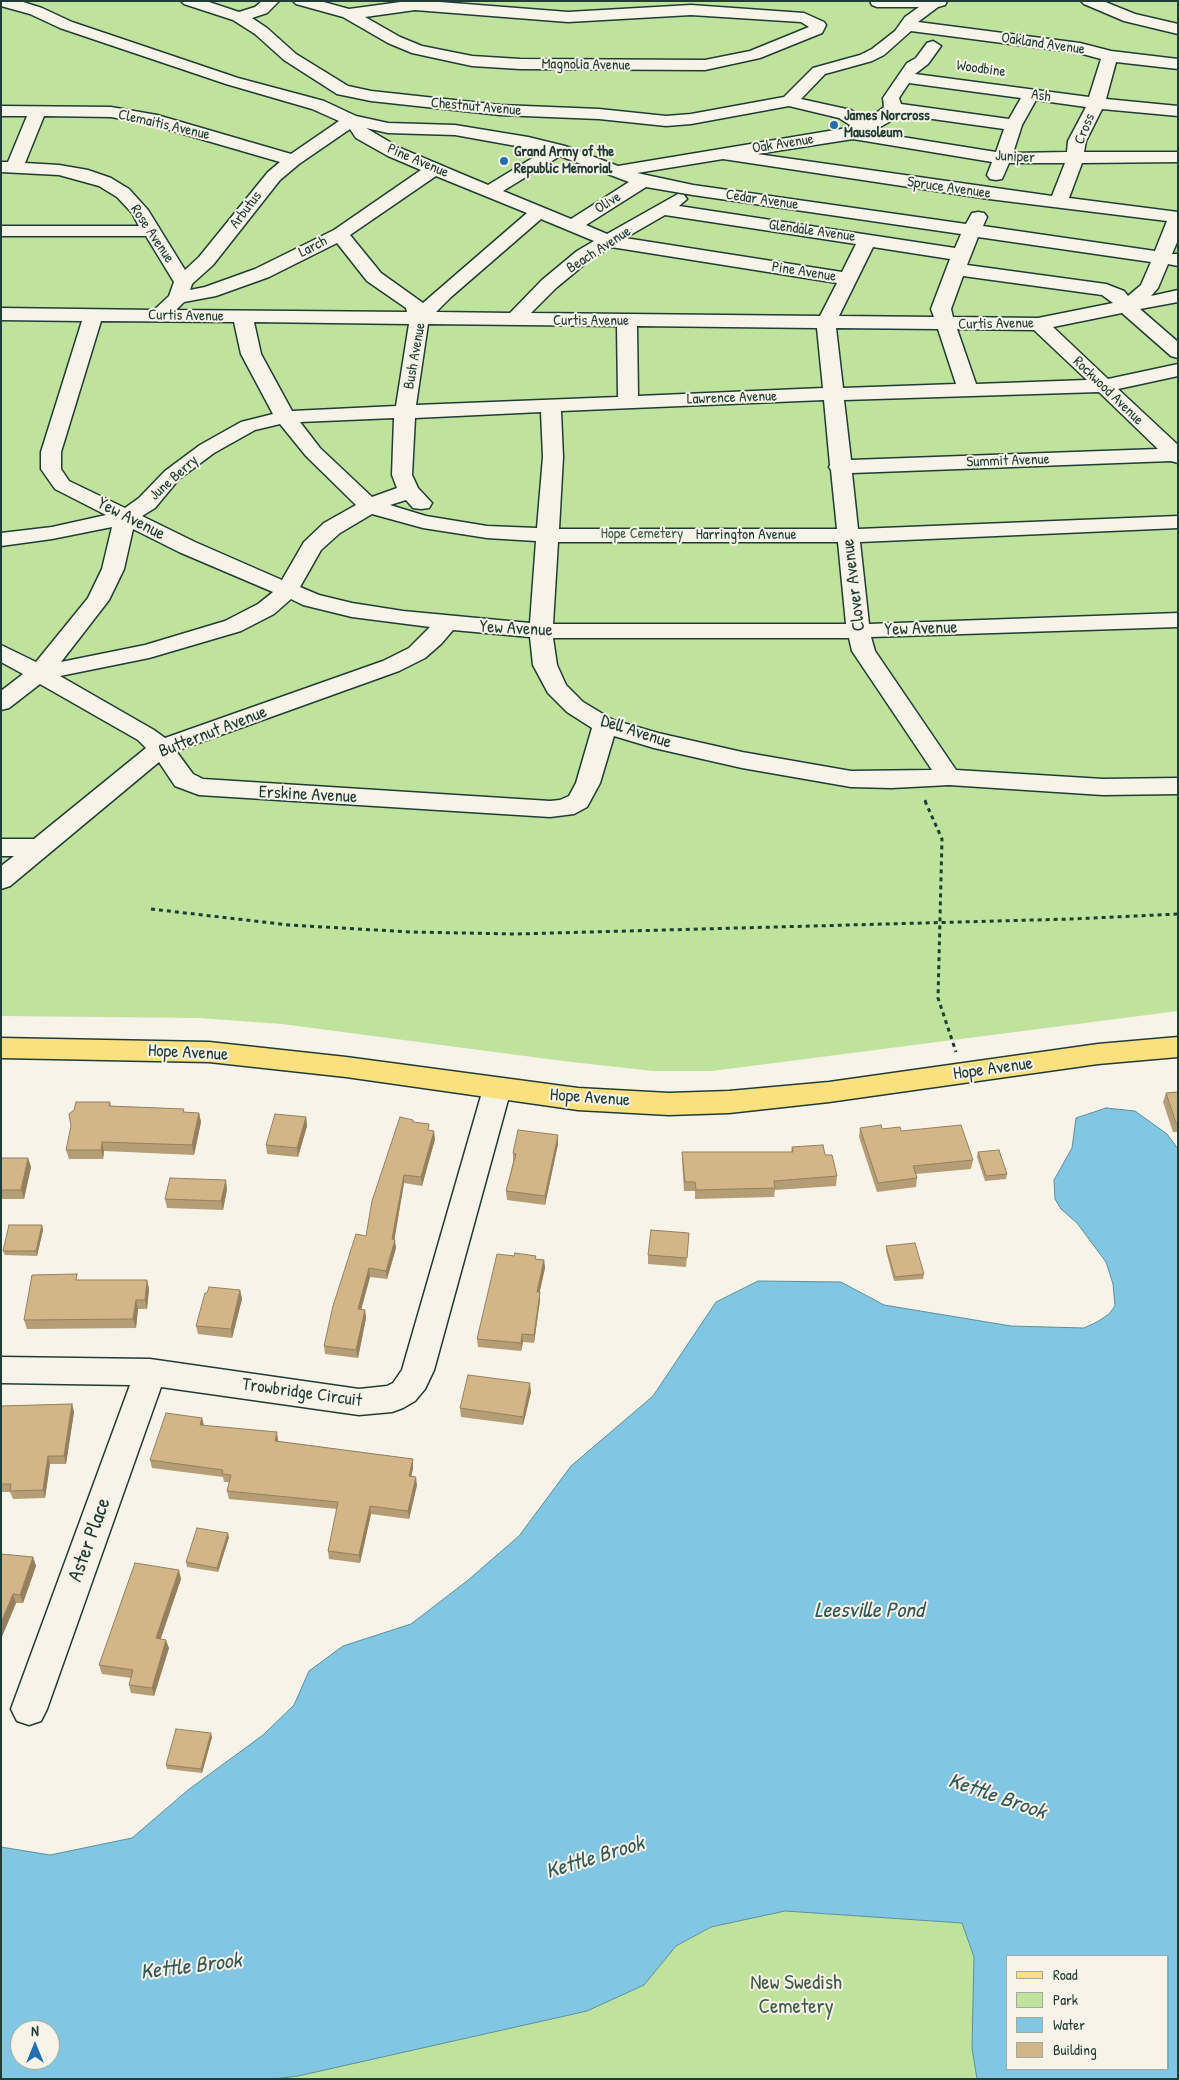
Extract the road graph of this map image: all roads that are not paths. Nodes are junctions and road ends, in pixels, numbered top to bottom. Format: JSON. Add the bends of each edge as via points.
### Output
{"nodes":[{"id":1,"x":2,"y":1,"type":"edge"},
{"id":2,"x":189,"y":1,"type":"edge"},
{"id":3,"x":271,"y":1,"type":"edge"},
{"id":4,"x":301,"y":1,"type":"edge"},
{"id":5,"x":1089,"y":1,"type":"edge"},
{"id":6,"x":875,"y":2,"type":"edge"},
{"id":7,"x":937,"y":2,"type":"edge"},
{"id":8,"x":349,"y":14,"type":"junction"},
{"id":9,"x":239,"y":17,"type":"junction"},
{"id":10,"x":909,"y":23,"type":"junction"},
{"id":11,"x":1178,"y":29,"type":"edge"},
{"id":12,"x":891,"y":40,"type":"junction"},
{"id":13,"x":933,"y":46,"type":"junction"},
{"id":14,"x":952,"y":49,"type":"dead end"},
{"id":15,"x":922,"y":61,"type":"junction"},
{"id":16,"x":1108,"y":62,"type":"junction"},
{"id":17,"x":942,"y":64,"type":"dead end"},
{"id":18,"x":1178,"y":64,"type":"edge"},
{"id":19,"x":1087,"y":66,"type":"dead end"},
{"id":20,"x":904,"y":77,"type":"junction"},
{"id":21,"x":343,"y":90,"type":"junction"},
{"id":22,"x":1031,"y":94,"type":"junction"},
{"id":23,"x":789,"y":101,"type":"junction"},
{"id":24,"x":1096,"y":103,"type":"junction"},
{"id":25,"x":318,"y":105,"type":"junction"},
{"id":26,"x":893,"y":108,"type":"junction"},
{"id":27,"x":1178,"y":110,"type":"edge"},
{"id":28,"x":1,"y":111,"type":"edge"},
{"id":29,"x":38,"y":111,"type":"junction"},
{"id":30,"x":351,"y":120,"type":"junction"},
{"id":31,"x":1014,"y":125,"type":"junction"},
{"id":32,"x":858,"y":131,"type":"junction"},
{"id":33,"x":559,"y":150,"type":"junction"},
{"id":34,"x":721,"y":154,"type":"junction"},
{"id":35,"x":1178,"y":157,"type":"edge"},
{"id":36,"x":1002,"y":158,"type":"junction"},
{"id":37,"x":1075,"y":159,"type":"junction"},
{"id":38,"x":292,"y":160,"type":"junction"},
{"id":39,"x":8,"y":167,"type":"edge"},
{"id":40,"x":435,"y":168,"type":"junction"},
{"id":41,"x":618,"y":171,"type":"junction"},
{"id":42,"x":643,"y":181,"type":"junction"},
{"id":43,"x":692,"y":190,"type":"junction"},
{"id":44,"x":490,"y":191,"type":"junction"},
{"id":45,"x":989,"y":194,"type":"junction"},
{"id":46,"x":1059,"y":202,"type":"junction"},
{"id":47,"x":663,"y":209,"type":"junction"},
{"id":48,"x":538,"y":213,"type":"junction"},
{"id":49,"x":1178,"y":217,"type":"edge"},
{"id":50,"x":573,"y":225,"type":"junction"},
{"id":51,"x":1,"y":231,"type":"edge"},
{"id":52,"x":153,"y":232,"type":"junction"},
{"id":53,"x":971,"y":232,"type":"junction"},
{"id":54,"x":340,"y":234,"type":"junction"},
{"id":55,"x":868,"y":239,"type":"junction"},
{"id":56,"x":609,"y":242,"type":"junction"},
{"id":57,"x":1170,"y":259,"type":"edge"},
{"id":58,"x":958,"y":262,"type":"junction"},
{"id":59,"x":848,"y":280,"type":"junction"},
{"id":60,"x":180,"y":290,"type":"junction"},
{"id":61,"x":1178,"y":296,"type":"edge"},
{"id":62,"x":1126,"y":306,"type":"junction"},
{"id":63,"x":1,"y":314,"type":"edge"},
{"id":64,"x":93,"y":316,"type":"junction"},
{"id":65,"x":158,"y":316,"type":"junction"},
{"id":66,"x":243,"y":317,"type":"junction"},
{"id":67,"x":419,"y":319,"type":"junction"},
{"id":68,"x":514,"y":320,"type":"junction"},
{"id":69,"x":628,"y":322,"type":"junction"},
{"id":70,"x":826,"y":323,"type":"junction"},
{"id":71,"x":945,"y":324,"type":"junction"},
{"id":72,"x":1039,"y":324,"type":"junction"},
{"id":73,"x":1178,"y":352,"type":"edge"},
{"id":74,"x":1178,"y":370,"type":"edge"},
{"id":75,"x":1102,"y":386,"type":"junction"},
{"id":76,"x":968,"y":391,"type":"junction"},
{"id":77,"x":834,"y":394,"type":"junction"},
{"id":78,"x":628,"y":403,"type":"junction"},
{"id":79,"x":551,"y":406,"type":"junction"},
{"id":80,"x":406,"y":412,"type":"junction"},
{"id":81,"x":284,"y":417,"type":"junction"},
{"id":82,"x":1177,"y":456,"type":"edge"},
{"id":83,"x":839,"y":467,"type":"junction"},
{"id":84,"x":409,"y":491,"type":"junction"},
{"id":85,"x":369,"y":506,"type":"junction"},
{"id":86,"x":125,"y":518,"type":"junction"},
{"id":87,"x":1178,"y":522,"type":"edge"},
{"id":88,"x":452,"y":526,"type":"junction"},
{"id":89,"x":548,"y":535,"type":"junction"},
{"id":90,"x":848,"y":536,"type":"junction"},
{"id":91,"x":1,"y":540,"type":"edge"},
{"id":92,"x":287,"y":590,"type":"junction"},
{"id":93,"x":1178,"y":620,"type":"edge"},
{"id":94,"x":445,"y":624,"type":"junction"},
{"id":95,"x":858,"y":631,"type":"junction"},
{"id":96,"x":541,"y":632,"type":"junction"},
{"id":97,"x":1,"y":652,"type":"edge"},
{"id":98,"x":40,"y":674,"type":"junction"},
{"id":99,"x":1,"y":703,"type":"edge"},
{"id":100,"x":605,"y":725,"type":"junction"},
{"id":101,"x":161,"y":748,"type":"junction"},
{"id":102,"x":949,"y":777,"type":"junction"},
{"id":103,"x":1178,"y":786,"type":"edge"},
{"id":104,"x":1,"y":847,"type":"edge"},
{"id":105,"x":39,"y":848,"type":"junction"},
{"id":106,"x":1,"y":880,"type":"edge"},
{"id":107,"x":1178,"y":1047,"type":"edge"},
{"id":108,"x":1,"y":1048,"type":"edge"},
{"id":109,"x":497,"y":1089,"type":"junction"},
{"id":110,"x":1,"y":1370,"type":"edge"},
{"id":111,"x":150,"y":1372,"type":"junction"},
{"id":112,"x":29,"y":1709,"type":"dead end"}],
"edges":[{"from":1,"to":25,"type":"street","name":"Pine Avenue","via":[[232,81]]},
{"from":2,"to":9,"type":"street","name":"Chestnut Avenue"},
{"from":3,"to":9,"type":"street","via":[[260,10]]},
{"from":4,"to":8,"type":"street"},
{"from":5,"to":11,"type":"street","via":[[1130,18]]},
{"from":6,"to":7,"type":"street"},
{"from":6,"to":10,"type":"street","via":[[904,13]]},
{"from":7,"to":10,"type":"street"},
{"from":8,"to":8,"type":"street","name":"Magnolia Avenue","via":[[394,40],[438,55],[520,64],[705,66],[754,55],[816,30],[818,25],[813,21],[782,15],[691,10],[549,16],[433,4]]},
{"from":9,"to":21,"type":"street","name":"Chestnut Avenue","via":[[261,31],[290,57]]},
{"from":10,"to":12,"type":"street"},
{"from":10,"to":16,"type":"street","name":"Oakland Avenue","via":[[1080,48]]},
{"from":12,"to":13,"type":"street"},
{"from":12,"to":23,"type":"street","via":[[866,58],[819,71]]},
{"from":13,"to":14,"type":"street"},
{"from":13,"to":15,"type":"street"},
{"from":15,"to":17,"type":"street","name":"Woodbine"},
{"from":15,"to":20,"type":"street"},
{"from":16,"to":18,"type":"street","name":"Oakland Avenue"},
{"from":16,"to":19,"type":"street"},
{"from":16,"to":24,"type":"street","name":"Cross","via":[[1095,85]]},
{"from":20,"to":22,"type":"street","name":"Ash"},
{"from":20,"to":26,"type":"street","via":[[891,98]]},
{"from":21,"to":23,"type":"street","name":"Chestnut Avenue","via":[[452,106],[666,120],[700,118]]},
{"from":21,"to":25,"type":"street"},
{"from":22,"to":24,"type":"street","name":"Ash"},
{"from":22,"to":31,"type":"street"},
{"from":23,"to":32,"type":"street","name":"Juniper","via":[[845,114],[855,119]]},
{"from":24,"to":27,"type":"street","name":"Ash"},
{"from":24,"to":37,"type":"street","name":"Cross","via":[[1078,142]]},
{"from":25,"to":30,"type":"street","name":"Pine Avenue"},
{"from":26,"to":31,"type":"street"},
{"from":26,"to":32,"type":"street","name":"Oak Avenue","via":[[883,118]]},
{"from":28,"to":29,"type":"street","name":"Clemaitis Avenue"},
{"from":29,"to":38,"type":"street","name":"Clemaitis Avenue","via":[[111,112],[151,119]]},
{"from":29,"to":39,"type":"street"},
{"from":30,"to":33,"type":"street","name":"Cedar Avenue","via":[[388,128],[455,130]]},
{"from":30,"to":38,"type":"street","name":"Arbutus"},
{"from":30,"to":40,"type":"street","name":"Pine Avenue","via":[[370,140]]},
{"from":31,"to":36,"type":"street"},
{"from":32,"to":34,"type":"street","name":"Oak Avenue"},
{"from":32,"to":36,"type":"street","name":"Juniper"},
{"from":33,"to":41,"type":"street","name":"Cedar Avenue"},
{"from":33,"to":44,"type":"street"},
{"from":34,"to":41,"type":"street","name":"Oak Avenue"},
{"from":34,"to":45,"type":"street","name":"Spruce Avenuee"},
{"from":35,"to":37,"type":"street","name":"Juniper"},
{"from":36,"to":37,"type":"street","name":"Juniper"},
{"from":36,"to":45,"type":"street"},
{"from":37,"to":46,"type":"street","name":"Cross"},
{"from":38,"to":60,"type":"street","name":"Arbutus","via":[[260,191]]},
{"from":39,"to":52,"type":"street","name":"Rose Avenue","via":[[58,170],[105,182],[123,193]]},
{"from":40,"to":44,"type":"street","name":"Pine Avenue"},
{"from":40,"to":54,"type":"street","name":"Larch"},
{"from":41,"to":42,"type":"street","name":"Cedar Avenue"},
{"from":42,"to":43,"type":"street","name":"Cedar Avenue"},
{"from":42,"to":50,"type":"street","name":"Olive"},
{"from":43,"to":47,"type":"street","name":"Beach Avenue"},
{"from":43,"to":53,"type":"street","name":"Cedar Avenue"},
{"from":44,"to":48,"type":"street","name":"Pine Avenue"},
{"from":45,"to":46,"type":"street","name":"Spruce Avenuee"},
{"from":45,"to":53,"type":"street"},
{"from":46,"to":49,"type":"street","name":"Spruce Avenuee"},
{"from":47,"to":55,"type":"street","name":"Glendale Avenue"},
{"from":47,"to":56,"type":"street","name":"Beach Avenue"},
{"from":48,"to":50,"type":"street","name":"Pine Avenue"},
{"from":48,"to":67,"type":"street","name":"Bush Avenue","via":[[444,293]]},
{"from":49,"to":57,"type":"street"},
{"from":50,"to":56,"type":"street","name":"Pine Avenue"},
{"from":51,"to":52,"type":"street"},
{"from":52,"to":60,"type":"street","name":"Rose Avenue"},
{"from":53,"to":57,"type":"street","name":"Cedar Avenue"},
{"from":53,"to":58,"type":"street"},
{"from":54,"to":60,"type":"street","name":"Larch","via":[[262,273],[209,292]]},
{"from":54,"to":67,"type":"street","via":[[374,277],[415,305]]},
{"from":55,"to":58,"type":"street","name":"Glendale Avenue"},
{"from":55,"to":59,"type":"street"},
{"from":56,"to":59,"type":"street","name":"Pine Avenue"},
{"from":56,"to":68,"type":"street","name":"Beach Avenue","via":[[584,256],[549,284]]},
{"from":57,"to":62,"type":"street","via":[[1149,288]]},
{"from":58,"to":62,"type":"street","name":"Glendale Avenue","via":[[1106,290],[1117,295]]},
{"from":58,"to":71,"type":"street","via":[[941,309]]},
{"from":59,"to":70,"type":"street"},
{"from":60,"to":65,"type":"street","name":"Arbutus"},
{"from":61,"to":62,"type":"street","name":"Curtis Avenue"},
{"from":62,"to":72,"type":"street","name":"Curtis Avenue"},
{"from":62,"to":73,"type":"street","name":"Glendale Avenue"},
{"from":63,"to":64,"type":"street","name":"Curtis Avenue"},
{"from":64,"to":65,"type":"street","name":"Curtis Avenue"},
{"from":64,"to":86,"type":"street","name":"Yew Avenue","via":[[50,452],[51,469],[62,485]]},
{"from":65,"to":66,"type":"street","name":"Curtis Avenue"},
{"from":66,"to":67,"type":"street","name":"Curtis Avenue"},
{"from":66,"to":81,"type":"street","name":"Harrington Avenue","via":[[251,354]]},
{"from":67,"to":68,"type":"street","name":"Curtis Avenue"},
{"from":67,"to":80,"type":"street","name":"Bush Avenue"},
{"from":68,"to":69,"type":"street","name":"Curtis Avenue"},
{"from":69,"to":70,"type":"street","name":"Curtis Avenue"},
{"from":69,"to":78,"type":"street"},
{"from":70,"to":71,"type":"street","name":"Curtis Avenue"},
{"from":70,"to":77,"type":"street","name":"Clover Avenue"},
{"from":71,"to":72,"type":"street","name":"Curtis Avenue"},
{"from":71,"to":76,"type":"street"},
{"from":72,"to":75,"type":"street","name":"Rockwood Avenue"},
{"from":74,"to":75,"type":"street","name":"Lawrence Avenue"},
{"from":75,"to":76,"type":"street","name":"Lawrence Avenue"},
{"from":75,"to":82,"type":"street","name":"Rockwood Avenue"},
{"from":76,"to":77,"type":"street","name":"Lawrence Avenue"},
{"from":77,"to":78,"type":"street","name":"Lawrence Avenue"},
{"from":77,"to":83,"type":"street","name":"Clover Avenue"},
{"from":78,"to":79,"type":"street","name":"Lawrence Avenue"},
{"from":79,"to":80,"type":"street","name":"Lawrence Avenue"},
{"from":79,"to":89,"type":"street","name":"Dell Avenue","via":[[553,457]]},
{"from":80,"to":81,"type":"street","name":"Lawrence Avenue"},
{"from":80,"to":84,"type":"street","name":"Bush Avenue","via":[[402,476]]},
{"from":81,"to":85,"type":"street","name":"Harrington Avenue","via":[[313,452]]},
{"from":81,"to":86,"type":"street","name":"June Berry","via":[[248,426],[207,449]]},
{"from":82,"to":83,"type":"street","name":"Summit Avenue"},
{"from":83,"to":90,"type":"street","name":"Clover Avenue"},
{"from":84,"to":85,"type":"street"},
{"from":84,"to":88,"type":"street"},
{"from":85,"to":88,"type":"street","name":"Harrington Avenue","via":[[423,522]]},
{"from":85,"to":92,"type":"street","via":[[332,528],[312,547]]},
{"from":86,"to":91,"type":"street","name":"June Berry"},
{"from":86,"to":92,"type":"street","name":"Yew Avenue"},
{"from":86,"to":98,"type":"street","via":[[113,570],[98,600]]},
{"from":87,"to":90,"type":"street","name":"Harrington Avenue"},
{"from":88,"to":89,"type":"street","name":"Harrington Avenue","via":[[487,532]]},
{"from":89,"to":90,"type":"street","name":"Harrington Avenue"},
{"from":89,"to":96,"type":"street","name":"Dell Avenue"},
{"from":90,"to":95,"type":"street","name":"Clover Avenue"},
{"from":92,"to":94,"type":"street","name":"Yew Avenue","via":[[352,610]]},
{"from":92,"to":98,"type":"street","via":[[266,609],[233,626],[201,637],[149,652]]},
{"from":93,"to":95,"type":"street","name":"Yew Avenue"},
{"from":94,"to":96,"type":"street","name":"Yew Avenue"},
{"from":94,"to":101,"type":"street","name":"Butternut Avenue","via":[[417,653],[391,666]]},
{"from":95,"to":96,"type":"street","name":"Yew Avenue"},
{"from":95,"to":102,"type":"street","name":"Clover Avenue","via":[[864,650]]},
{"from":96,"to":100,"type":"street","name":"Dell Avenue","via":[[545,665],[556,688],[575,706]]},
{"from":97,"to":98,"type":"street","name":"Erskine Avenue"},
{"from":98,"to":99,"type":"street"},
{"from":98,"to":101,"type":"street","name":"Erskine Avenue","via":[[146,735]]},
{"from":100,"to":101,"type":"street","name":"Erskine Avenue","via":[[588,783],[578,801],[564,808],[550,809],[199,787],[184,780]]},
{"from":100,"to":102,"type":"street","name":"Dell Avenue","via":[[722,755],[851,779]]},
{"from":101,"to":105,"type":"street","name":"Butternut Avenue"},
{"from":102,"to":103,"type":"street","via":[[1103,787]]},
{"from":104,"to":105,"type":"street"},
{"from":105,"to":106,"type":"street","name":"Butternut Avenue"},
{"from":107,"to":109,"type":"main road","name":"Hope Avenue","via":[[1098,1054],[829,1092],[729,1102],[669,1104],[578,1099]]},
{"from":108,"to":109,"type":"main road","name":"Hope Avenue","via":[[209,1052],[346,1067]]},
{"from":109,"to":111,"type":"street","name":"Trowbridge Circuit","via":[[418,1370],[404,1392],[376,1402],[344,1401]]},
{"from":110,"to":111,"type":"street","name":"Trowbridge Circuit"},
{"from":111,"to":112,"type":"street","name":"Aster Place"}]}
